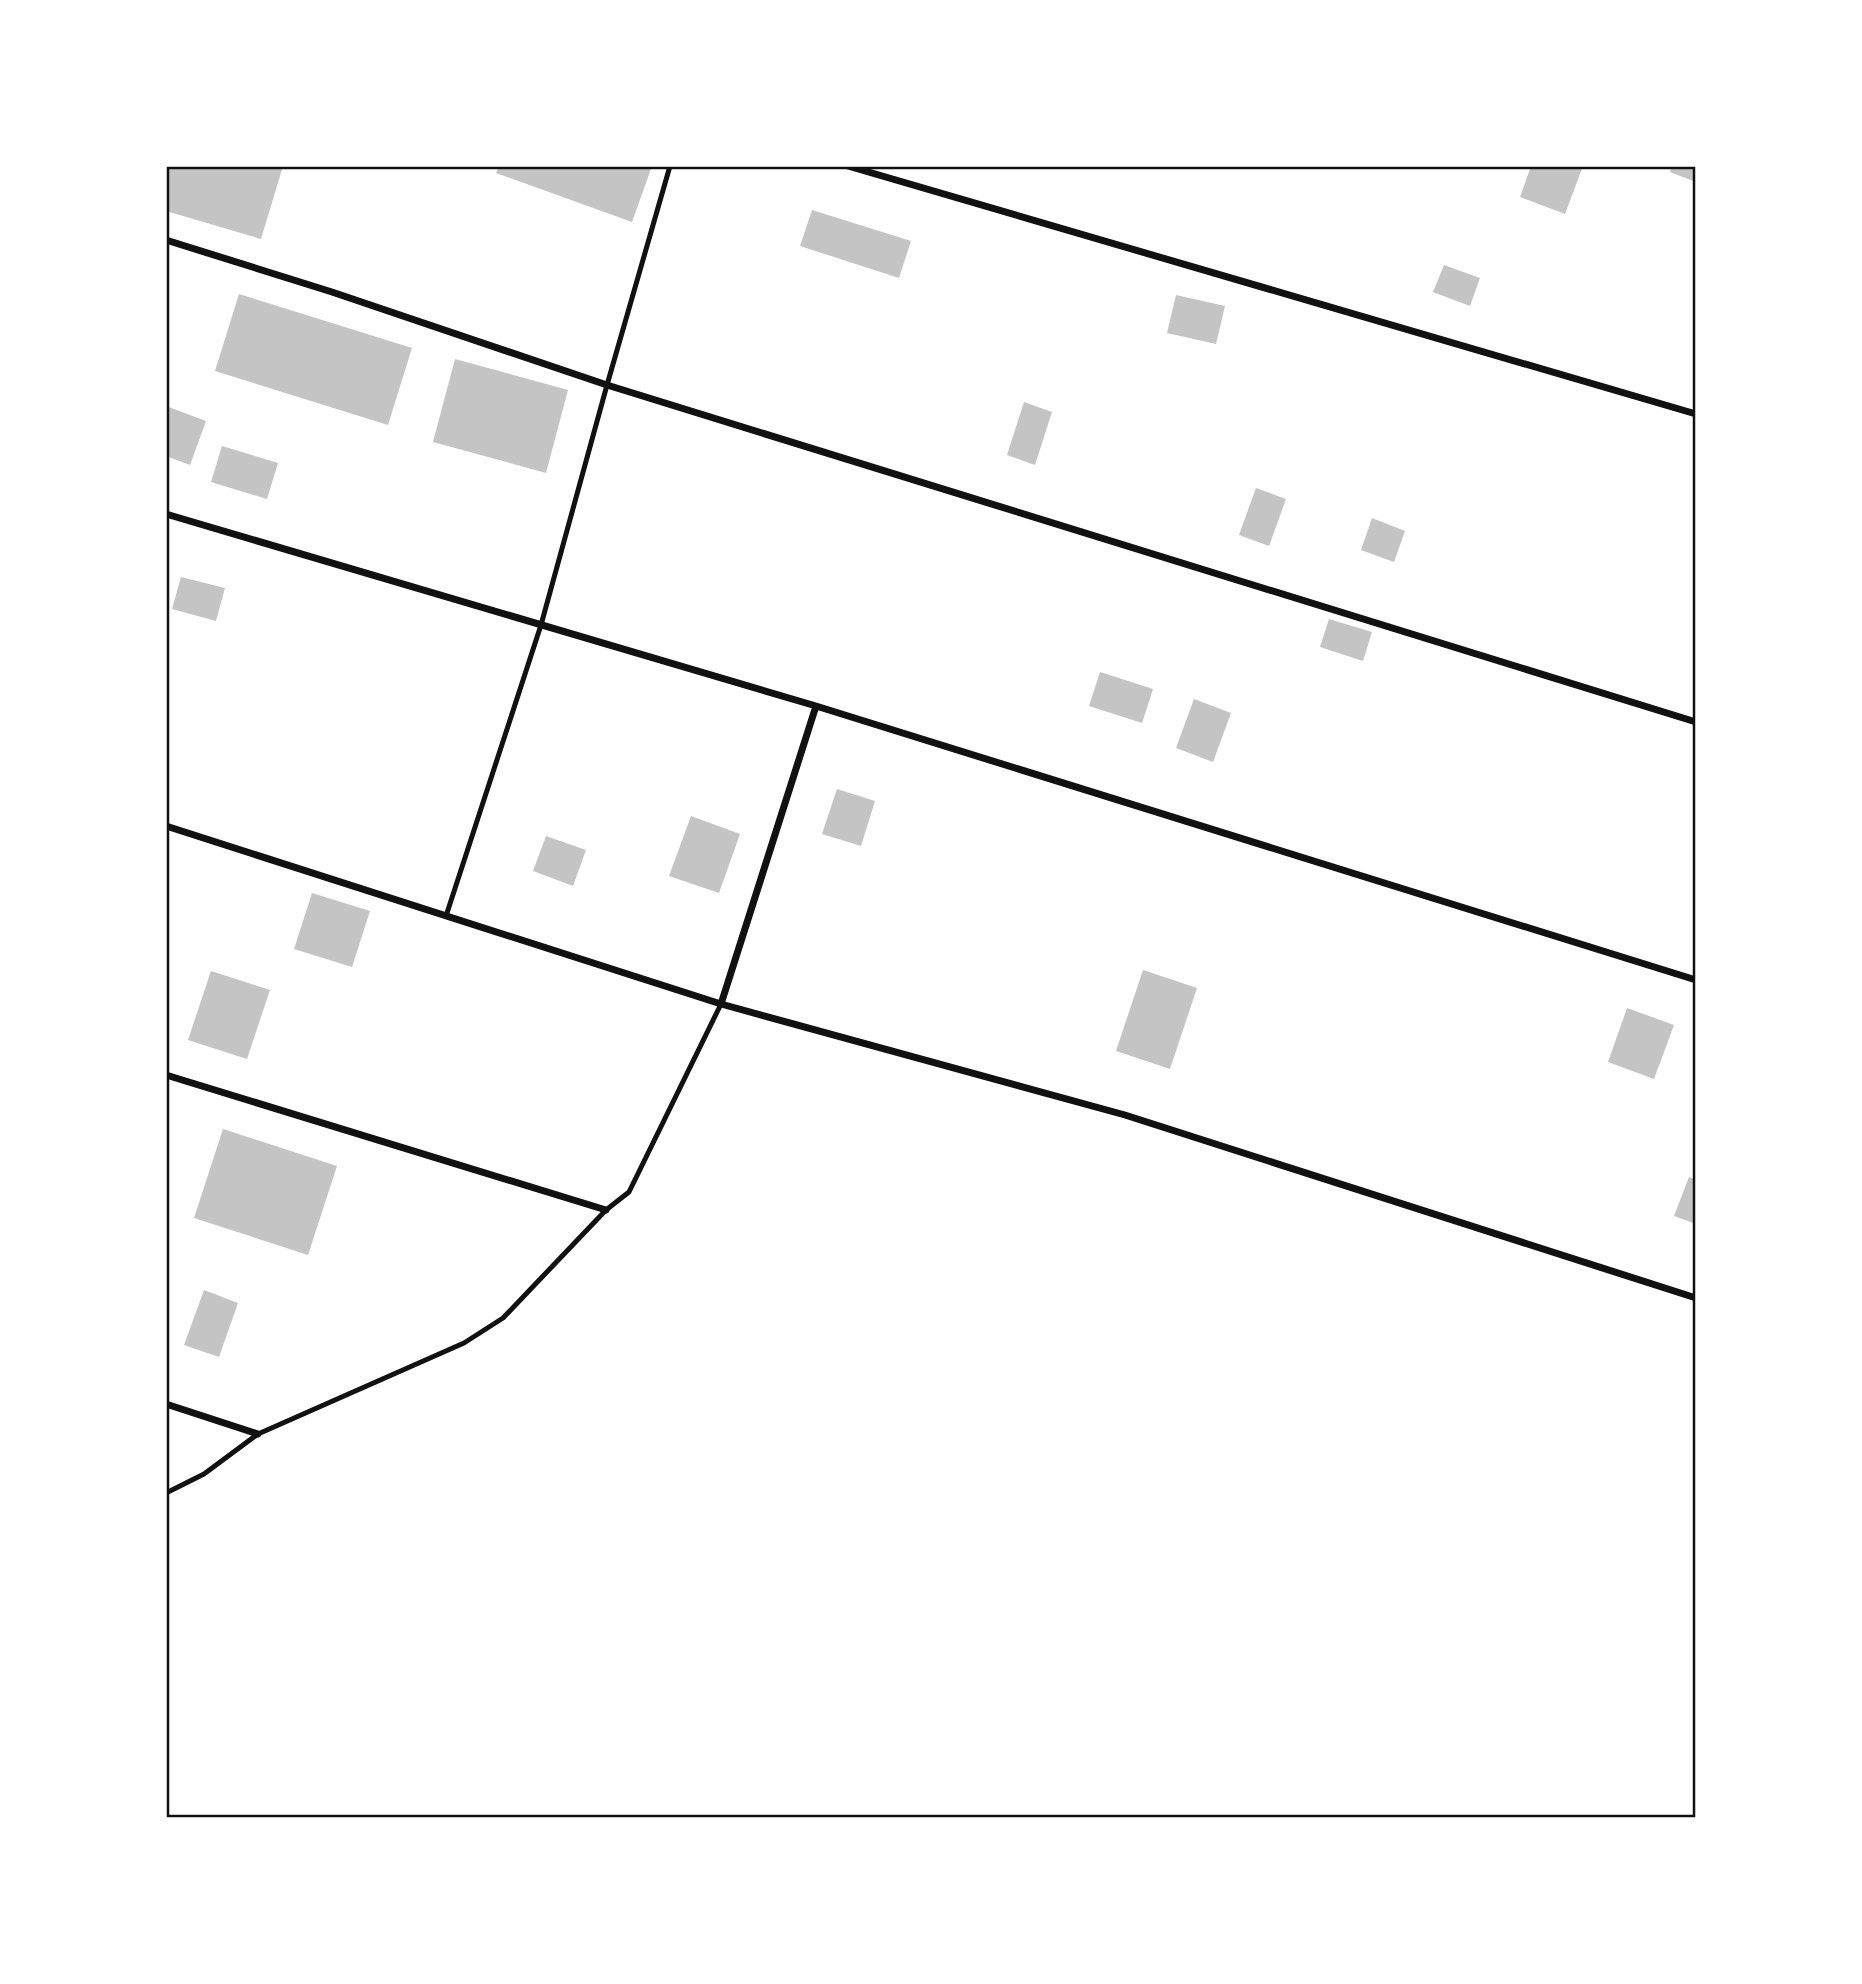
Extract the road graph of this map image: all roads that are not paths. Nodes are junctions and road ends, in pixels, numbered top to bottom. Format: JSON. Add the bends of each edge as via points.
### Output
{"nodes":[{"id":1,"x":670,"y":166,"type":"edge"},
{"id":2,"x":848,"y":166,"type":"edge"},
{"id":3,"x":166,"y":240,"type":"edge"},
{"id":4,"x":607,"y":385,"type":"junction"},
{"id":5,"x":1696,"y":414,"type":"edge"},
{"id":6,"x":166,"y":514,"type":"edge"},
{"id":7,"x":541,"y":625,"type":"junction"},
{"id":8,"x":816,"y":706,"type":"junction"},
{"id":9,"x":1696,"y":722,"type":"edge"},
{"id":10,"x":166,"y":827,"type":"edge"},
{"id":11,"x":446,"y":916,"type":"junction"},
{"id":12,"x":1696,"y":980,"type":"edge"},
{"id":13,"x":722,"y":1004,"type":"junction"},
{"id":14,"x":166,"y":1074,"type":"edge"},
{"id":15,"x":606,"y":1210,"type":"junction"},
{"id":16,"x":1696,"y":1298,"type":"edge"},
{"id":17,"x":166,"y":1404,"type":"edge"},
{"id":18,"x":258,"y":1434,"type":"junction"},
{"id":19,"x":166,"y":1493,"type":"edge"}],
"edges":[{"from":1,"to":4,"type":"lane"},
{"from":2,"to":5,"type":"street"},
{"from":3,"to":4,"type":"street"},
{"from":4,"to":7,"type":"lane"},
{"from":4,"to":9,"type":"street"},
{"from":6,"to":7,"type":"street"},
{"from":7,"to":8,"type":"street"},
{"from":7,"to":11,"type":"lane"},
{"from":8,"to":12,"type":"street"},
{"from":8,"to":13,"type":"street"},
{"from":10,"to":11,"type":"street"},
{"from":11,"to":13,"type":"street"},
{"from":13,"to":15,"type":"lane","via":[[629,1192]]},
{"from":13,"to":16,"type":"street","via":[[1125,1115]]},
{"from":14,"to":15,"type":"street"},
{"from":15,"to":18,"type":"lane","via":[[503,1318],[474,1337]]},
{"from":17,"to":18,"type":"street"},
{"from":18,"to":19,"type":"lane","via":[[204,1474]]}]}
